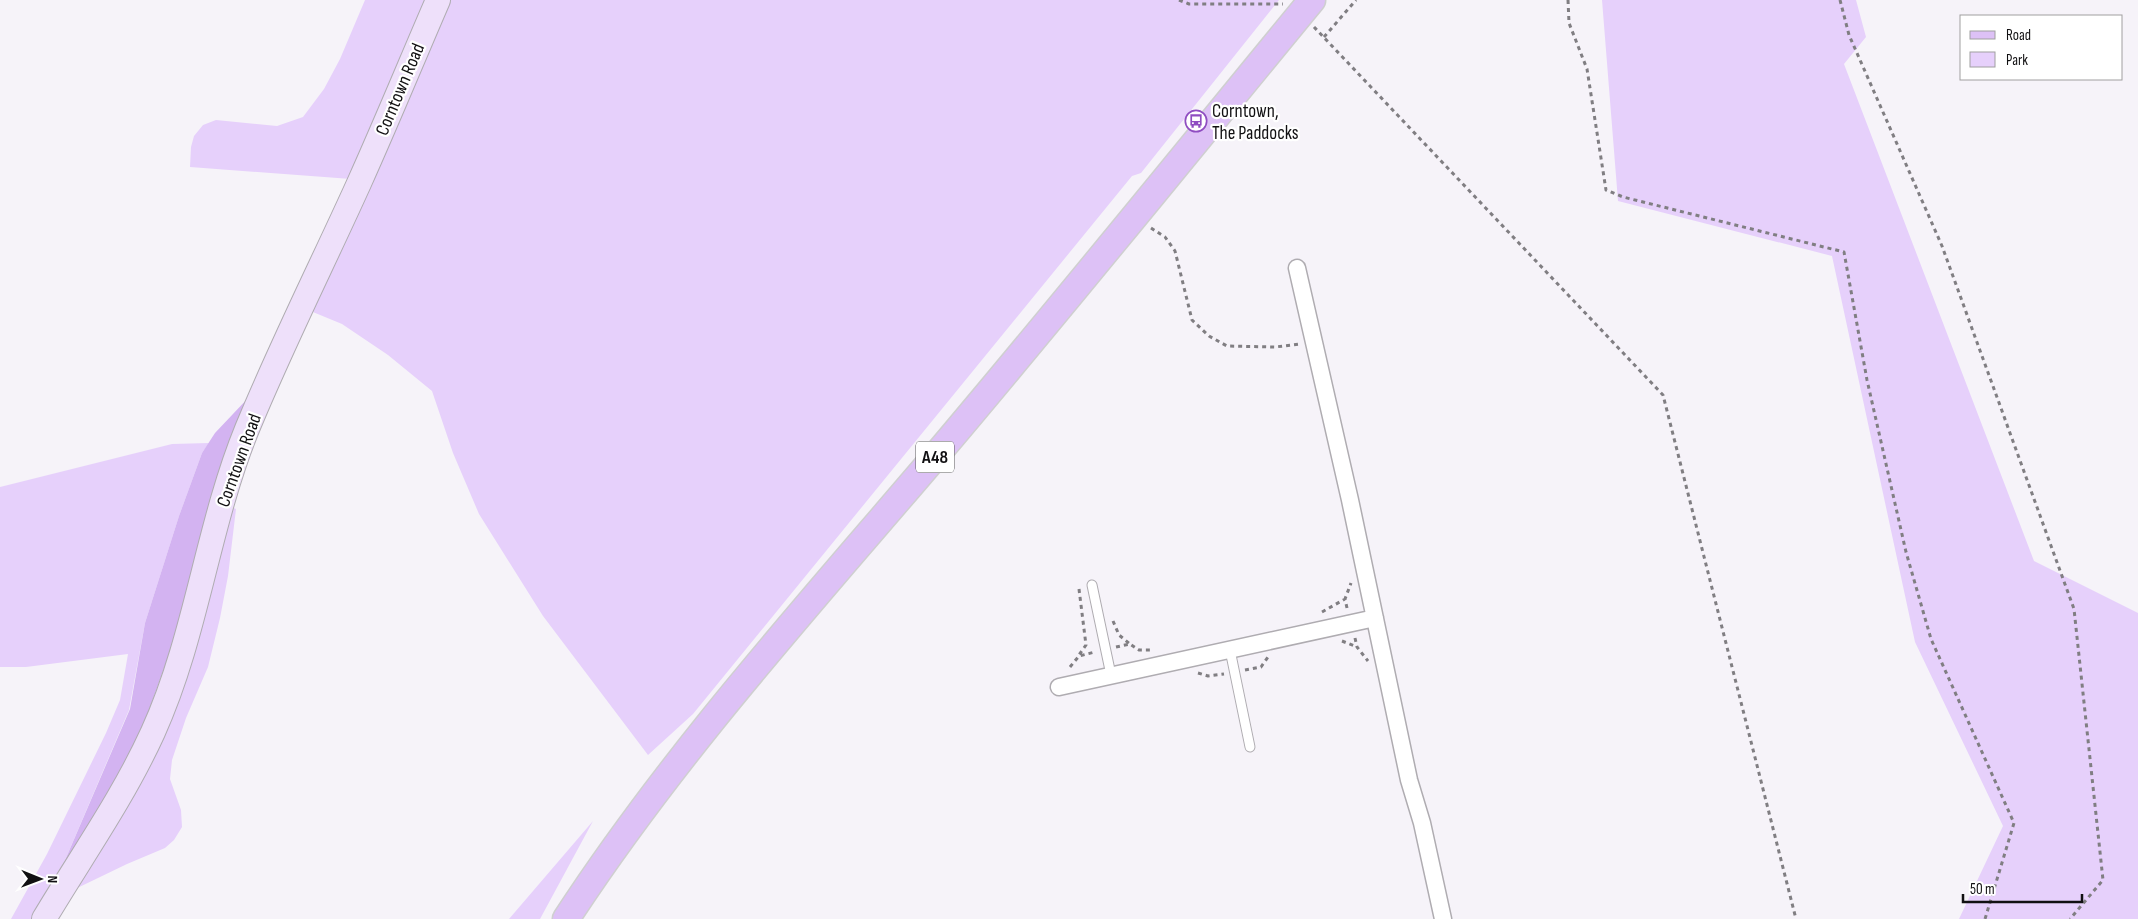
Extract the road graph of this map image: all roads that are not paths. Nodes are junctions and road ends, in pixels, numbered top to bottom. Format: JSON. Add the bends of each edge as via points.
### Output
{"nodes":[{"id":1,"x":438,"y":0,"type":"edge"},
{"id":2,"x":1305,"y":8,"type":"edge"},
{"id":3,"x":1297,"y":268,"type":"dead end"},
{"id":4,"x":1092,"y":585,"type":"dead end"},
{"id":5,"x":1375,"y":618,"type":"junction"},
{"id":6,"x":1230,"y":650,"type":"junction"},
{"id":7,"x":1112,"y":675,"type":"junction"},
{"id":8,"x":1059,"y":687,"type":"dead end"},
{"id":9,"x":1250,"y":746,"type":"dead end"},
{"id":10,"x":44,"y":919,"type":"edge"},
{"id":11,"x":566,"y":919,"type":"edge"},
{"id":12,"x":1443,"y":919,"type":"edge"}],
"edges":[{"from":1,"to":10,"type":"main road","name":"Corntown Road","via":[[246,430],[223,495],[179,661],[154,731],[115,807]]},
{"from":2,"to":11,"type":"main road","number":"A48","via":[[972,414],[740,686],[637,818]]},
{"from":3,"to":5,"type":"street"},
{"from":4,"to":7,"type":"lane"},
{"from":5,"to":6,"type":"street"},
{"from":5,"to":12,"type":"street","via":[[1409,780]]},
{"from":6,"to":7,"type":"street"},
{"from":6,"to":9,"type":"lane"},
{"from":7,"to":8,"type":"street"}]}
